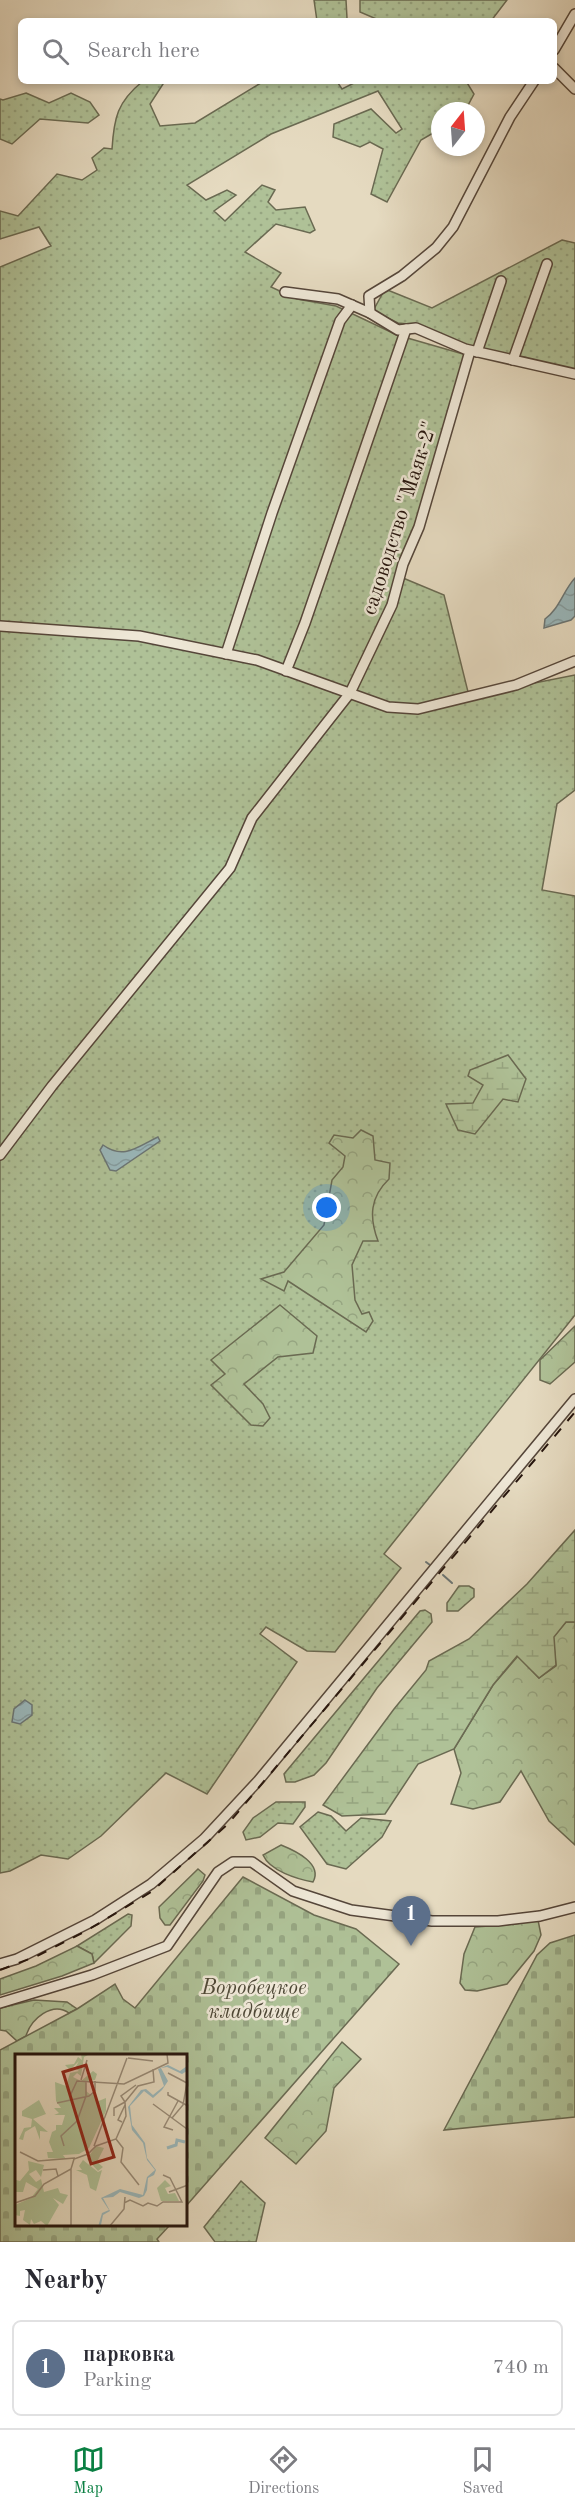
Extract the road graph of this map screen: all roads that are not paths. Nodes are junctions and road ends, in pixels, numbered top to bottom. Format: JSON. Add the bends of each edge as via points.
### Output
{"nodes":[{"id":1,"x":575,"y":14,"type":"edge"},
{"id":2,"x":557,"y":45,"type":"edge"},
{"id":3,"x":557,"y":71,"type":"edge"},
{"id":4,"x":532,"y":84,"type":"edge"},
{"id":5,"x":575,"y":89,"type":"edge"},
{"id":6,"x":547,"y":264,"type":"dead end"},
{"id":7,"x":501,"y":281,"type":"dead end"},
{"id":8,"x":285,"y":292,"type":"dead end"},
{"id":9,"x":352,"y":305,"type":"junction"},
{"id":10,"x":370,"y":313,"type":"junction"},
{"id":11,"x":406,"y":329,"type":"junction"},
{"id":12,"x":474,"y":351,"type":"junction"},
{"id":13,"x":513,"y":360,"type":"junction"},
{"id":14,"x":575,"y":374,"type":"edge"},
{"id":15,"x":0,"y":626,"type":"edge"},
{"id":16,"x":226,"y":654,"type":"junction"},
{"id":17,"x":575,"y":661,"type":"edge"},
{"id":18,"x":286,"y":670,"type":"junction"},
{"id":19,"x":350,"y":693,"type":"junction"},
{"id":20,"x":0,"y":1155,"type":"edge"},
{"id":21,"x":575,"y":1399,"type":"edge"},
{"id":22,"x":575,"y":1907,"type":"edge"},
{"id":23,"x":0,"y":1964,"type":"edge"},
{"id":24,"x":0,"y":2003,"type":"edge"}],
"edges":[{"from":1,"to":2,"type":"street"},
{"from":3,"to":5,"type":"street"},
{"from":4,"to":10,"type":"street","via":[[510,117],[453,226],[436,248],[369,296]]},
{"from":6,"to":13,"type":"street"},
{"from":7,"to":12,"type":"street","name":"садоводство \"Маяк-2\""},
{"from":8,"to":9,"type":"street","via":[[338,299]]},
{"from":9,"to":10,"type":"street"},
{"from":9,"to":16,"type":"street","via":[[340,321]]},
{"from":10,"to":11,"type":"street","via":[[398,330]]},
{"from":11,"to":12,"type":"street","via":[[416,328]]},
{"from":11,"to":18,"type":"street"},
{"from":12,"to":13,"type":"street"},
{"from":12,"to":19,"type":"street","name":"садоводство \"Маяк-2\"","via":[[392,605]]},
{"from":13,"to":14,"type":"street"},
{"from":15,"to":16,"type":"street","via":[[140,636]]},
{"from":16,"to":18,"type":"street"},
{"from":17,"to":19,"type":"street","via":[[516,685],[418,709],[388,707]]},
{"from":18,"to":19,"type":"street"},
{"from":19,"to":20,"type":"street","name":"садоводство \"Маяк-2\"","via":[[252,818],[230,868]]},
{"from":21,"to":23,"type":"street","via":[[258,1781],[204,1839],[150,1884],[95,1920]]},
{"from":22,"to":24,"type":"street","via":[[498,1921],[432,1921],[351,1910],[293,1891],[252,1862],[233,1862],[218,1872],[167,1946],[92,1975]]}]}
